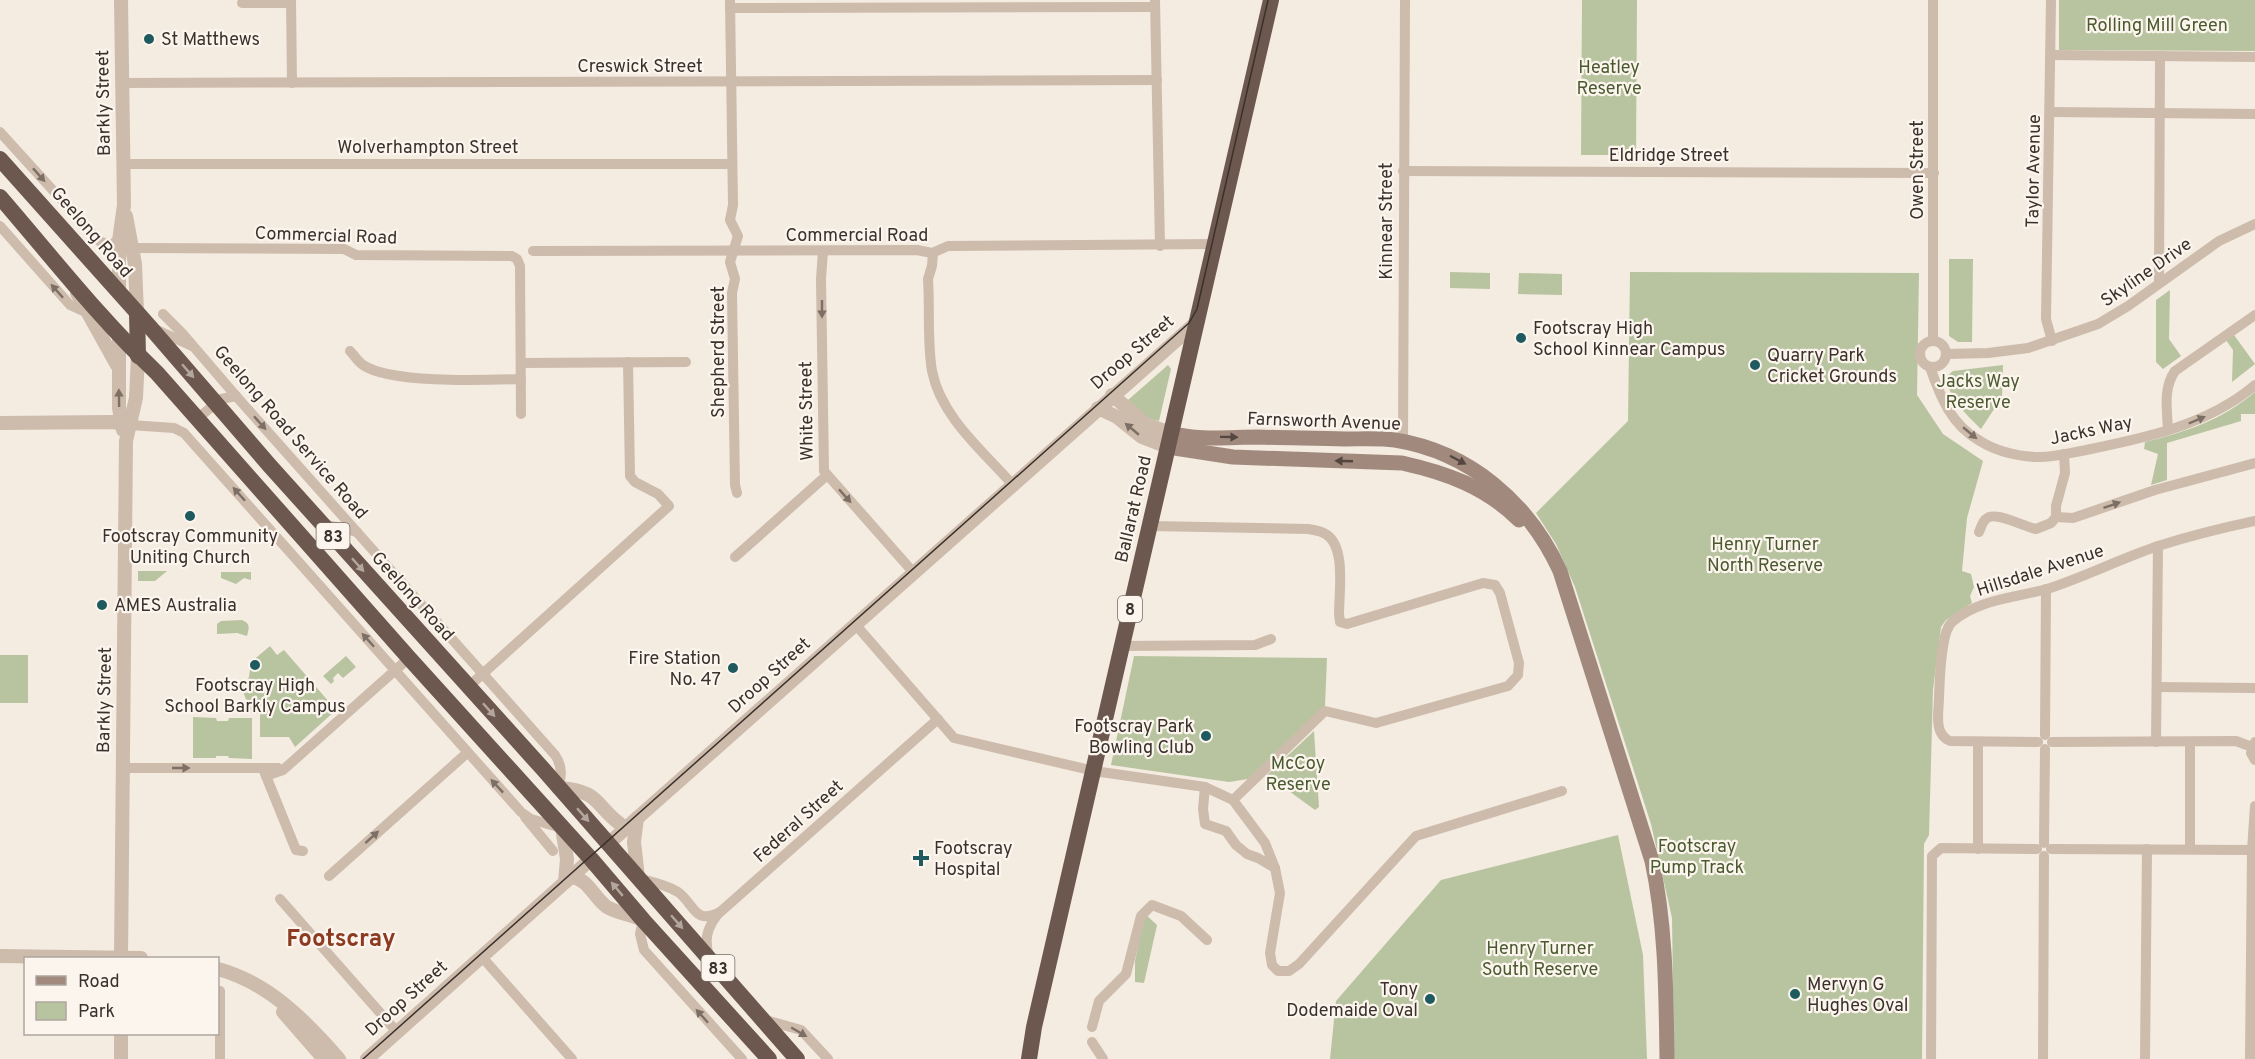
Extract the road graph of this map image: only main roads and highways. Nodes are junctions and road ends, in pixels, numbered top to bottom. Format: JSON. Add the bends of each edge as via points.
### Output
{"nodes":[{"id":1,"x":1271,"y":0,"type":"edge"},
{"id":2,"x":0,"y":159,"type":"edge"},
{"id":3,"x":0,"y":197,"type":"edge"},
{"id":4,"x":119,"y":292,"type":"junction"},
{"id":5,"x":137,"y":313,"type":"junction"},
{"id":6,"x":119,"y":335,"type":"junction"},
{"id":7,"x":138,"y":356,"type":"junction"},
{"id":8,"x":1276,"y":438,"type":"junction"},
{"id":9,"x":1320,"y":438,"type":"junction"},
{"id":10,"x":1170,"y":440,"type":"junction"},
{"id":11,"x":1403,"y":442,"type":"junction"},
{"id":12,"x":1276,"y":459,"type":"junction"},
{"id":13,"x":1320,"y":460,"type":"junction"},
{"id":14,"x":1402,"y":463,"type":"junction"},
{"id":15,"x":1573,"y":609,"type":"junction"},
{"id":16,"x":519,"y":744,"type":"junction"},
{"id":17,"x":514,"y":774,"type":"junction"},
{"id":18,"x":608,"y":844,"type":"junction"},
{"id":19,"x":591,"y":859,"type":"junction"},
{"id":20,"x":1034,"y":1027,"type":"junction"},
{"id":21,"x":769,"y":1059,"type":"edge"},
{"id":22,"x":797,"y":1059,"type":"edge"},
{"id":23,"x":1021,"y":1059,"type":"edge"},
{"id":24,"x":1029,"y":1059,"type":"edge"},
{"id":25,"x":1667,"y":1059,"type":"edge"}],
"edges":[{"from":1,"to":10,"type":"highway","name":"Ballarat Road","number":"8"},
{"from":2,"to":4,"type":"highway","name":"Geelong Road","number":"83"},
{"from":3,"to":6,"type":"highway","number":"83"},
{"from":4,"to":5,"type":"highway","name":"Geelong Road","number":"83"},
{"from":4,"to":6,"type":"highway","name":"Barkly Street"},
{"from":5,"to":7,"type":"highway","name":"Barkly Street"},
{"from":5,"to":16,"type":"highway","name":"Geelong Road","number":"83","one_way":true},
{"from":6,"to":7,"type":"highway","number":"83"},
{"from":7,"to":17,"type":"highway","number":"83"},
{"from":8,"to":9,"type":"main road","name":"Farnsworth Avenue"},
{"from":10,"to":8,"type":"main road","name":"Farnsworth Avenue","one_way":true,"via":[[1185,436]]},
{"from":8,"to":12,"type":"main road"},
{"from":9,"to":11,"type":"main road","name":"Farnsworth Avenue"},
{"from":9,"to":13,"type":"main road"},
{"from":10,"to":12,"type":"main road","name":"Farnsworth Avenue","via":[[1233,457]]},
{"from":10,"to":20,"type":"highway","name":"Ballarat Road","number":"8"},
{"from":11,"to":14,"type":"main road"},
{"from":11,"to":15,"type":"main road","name":"Farnsworth Avenue","one_way":true,"via":[[1460,461],[1511,498],[1552,552]]},
{"from":12,"to":13,"type":"main road","name":"Farnsworth Avenue"},
{"from":14,"to":13,"type":"main road","name":"Farnsworth Avenue","one_way":true},
{"from":14,"to":15,"type":"main road","name":"Farnsworth Avenue","via":[[1464,481],[1508,509],[1543,551]]},
{"from":15,"to":25,"type":"main road","name":"Farnsworth Avenue","via":[[1641,820],[1660,896]]},
{"from":16,"to":17,"type":"highway","via":[[528,775],[523,779]]},
{"from":16,"to":18,"type":"highway","name":"Geelong Road","number":"83","one_way":true},
{"from":17,"to":19,"type":"highway","number":"83"},
{"from":18,"to":19,"type":"highway","name":"Droop Street"},
{"from":18,"to":22,"type":"highway","name":"Geelong Road","number":"83","one_way":true},
{"from":21,"to":19,"type":"highway","number":"83","one_way":true},
{"from":20,"to":23,"type":"highway","name":"Ballarat Road","number":"8"},
{"from":20,"to":24,"type":"highway","name":"Ballarat Road","number":"8"}]}
